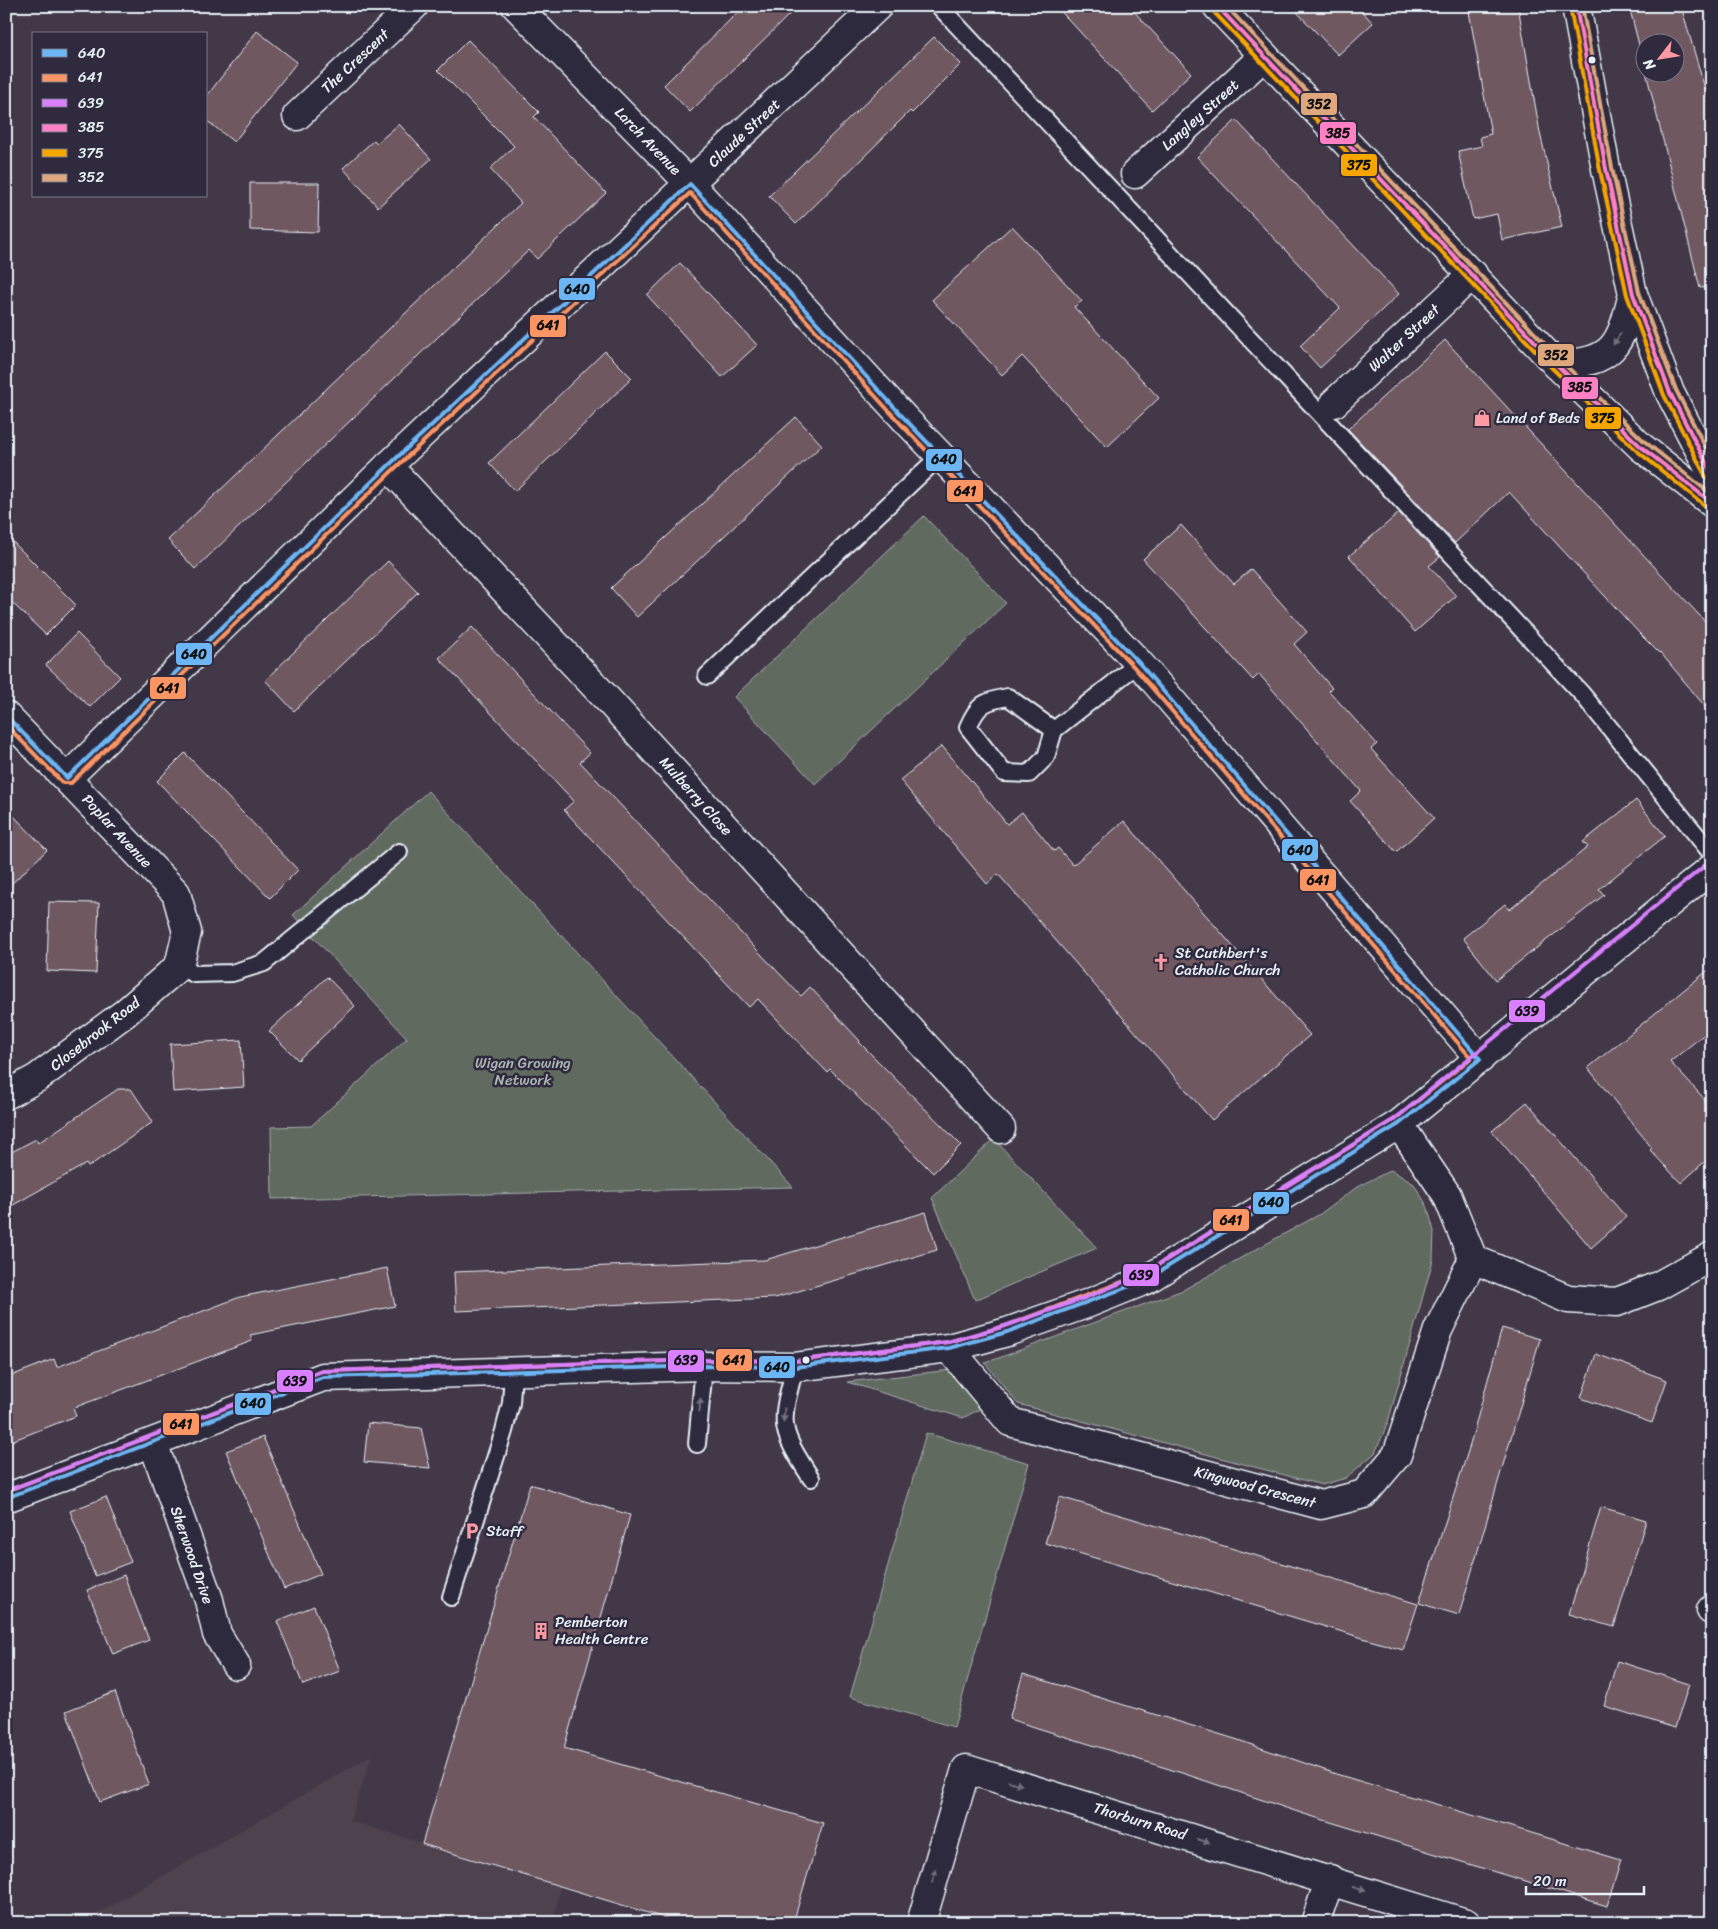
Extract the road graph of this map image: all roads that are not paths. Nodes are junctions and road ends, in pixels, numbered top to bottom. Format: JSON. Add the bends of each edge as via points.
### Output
{"nodes":[{"id":1,"x":414,"y":6,"type":"edge"},
{"id":2,"x":516,"y":6,"type":"edge"},
{"id":3,"x":878,"y":6,"type":"edge"},
{"id":4,"x":938,"y":6,"type":"edge"},
{"id":5,"x":1217,"y":6,"type":"edge"},
{"id":6,"x":1576,"y":6,"type":"edge"},
{"id":7,"x":1264,"y":56,"type":"junction"},
{"id":8,"x":296,"y":116,"type":"dead end"},
{"id":9,"x":1135,"y":174,"type":"dead end"},
{"id":10,"x":690,"y":184,"type":"junction"},
{"id":11,"x":1473,"y":274,"type":"junction"},
{"id":12,"x":1633,"y":294,"type":"junction"},
{"id":13,"x":1557,"y":365,"type":"junction"},
{"id":14,"x":1334,"y":403,"type":"dead end"},
{"id":15,"x":941,"y":455,"type":"junction"},
{"id":16,"x":388,"y":466,"type":"junction"},
{"id":17,"x":1712,"y":474,"type":"edge"},
{"id":18,"x":1712,"y":503,"type":"edge"},
{"id":19,"x":1139,"y":664,"type":"junction"},
{"id":20,"x":707,"y":676,"type":"dead end"},
{"id":21,"x":6,"y":716,"type":"edge"},
{"id":22,"x":1054,"y":730,"type":"junction"},
{"id":23,"x":67,"y":778,"type":"junction"},
{"id":24,"x":399,"y":852,"type":"dead end"},
{"id":25,"x":1712,"y":854,"type":"edge"},
{"id":26,"x":1712,"y":868,"type":"edge"},
{"id":27,"x":179,"y":966,"type":"junction"},
{"id":28,"x":1480,"y":1059,"type":"junction"},
{"id":29,"x":6,"y":1095,"type":"edge"},
{"id":30,"x":1398,"y":1124,"type":"junction"},
{"id":31,"x":1001,"y":1129,"type":"dead end"},
{"id":32,"x":1712,"y":1256,"type":"edge"},
{"id":33,"x":1473,"y":1259,"type":"junction"},
{"id":34,"x":949,"y":1348,"type":"junction"},
{"id":35,"x":704,"y":1366,"type":"junction"},
{"id":36,"x":795,"y":1367,"type":"junction"},
{"id":37,"x":513,"y":1372,"type":"junction"},
{"id":38,"x":153,"y":1443,"type":"junction"},
{"id":39,"x":697,"y":1444,"type":"dead end"},
{"id":40,"x":811,"y":1478,"type":"dead end"},
{"id":41,"x":6,"y":1498,"type":"edge"},
{"id":42,"x":451,"y":1597,"type":"dead end"},
{"id":43,"x":236,"y":1665,"type":"dead end"},
{"id":44,"x":1330,"y":1880,"type":"junction"},
{"id":45,"x":921,"y":1923,"type":"edge"},
{"id":46,"x":1315,"y":1923,"type":"edge"},
{"id":47,"x":1466,"y":1923,"type":"edge"}],
"edges":[{"from":1,"to":8,"type":"main road","name":"The Crescent"},
{"from":2,"to":10,"type":"main road","name":"Larch Avenue"},
{"from":3,"to":10,"type":"main road","name":"Claude Street"},
{"from":4,"to":25,"type":"lane","via":[[1564,674]]},
{"from":5,"to":7,"type":"main road"},
{"from":6,"to":12,"type":"main road"},
{"from":7,"to":9,"type":"main road","name":"Langley Street"},
{"from":7,"to":11,"type":"main road"},
{"from":10,"to":15,"type":"main road","name":"Larch Avenue"},
{"from":10,"to":16,"type":"main road","name":"Claude Street"},
{"from":11,"to":13,"type":"main road"},
{"from":11,"to":14,"type":"main road","name":"Walter Street"},
{"from":12,"to":13,"type":"main road","one_way":true,"via":[[1622,332],[1607,353],[1592,362]]},
{"from":12,"to":17,"type":"main road","via":[[1670,393]]},
{"from":13,"to":18,"type":"main road","via":[[1640,446]]},
{"from":15,"to":19,"type":"main road","name":"Larch Avenue"},
{"from":15,"to":20,"type":"lane"},
{"from":16,"to":23,"type":"main road","name":"Claude Street"},
{"from":16,"to":31,"type":"main road","name":"Mulberry Close","via":[[609,701]]},
{"from":19,"to":22,"type":"lane"},
{"from":19,"to":28,"type":"main road","name":"Larch Avenue"},
{"from":21,"to":23,"type":"main road","name":"Poplar Avenue"},
{"from":22,"to":22,"type":"lane","via":[[1046,757],[1029,774],[1004,773],[968,727],[975,711],[989,700],[1008,697]]},
{"from":23,"to":27,"type":"main road","name":"Poplar Avenue","via":[[176,893],[187,932]]},
{"from":24,"to":27,"type":"lane","via":[[264,963],[232,972],[194,974]]},
{"from":26,"to":28,"type":"main road"},
{"from":27,"to":29,"type":"main road","name":"Closebrook Road","via":[[125,1013],[61,1061]]},
{"from":28,"to":30,"type":"main road"},
{"from":30,"to":33,"type":"main road","via":[[1447,1194]]},
{"from":30,"to":34,"type":"main road","via":[[1146,1280],[1007,1332]]},
{"from":32,"to":33,"type":"main road","via":[[1658,1286],[1617,1302],[1568,1299]]},
{"from":33,"to":34,"type":"main road","name":"Kingwood Crescent","via":[[1438,1330],[1396,1455],[1364,1494],[1321,1505],[1010,1422]]},
{"from":34,"to":36,"type":"main road"},
{"from":35,"to":36,"type":"main road"},
{"from":35,"to":37,"type":"main road"},
{"from":39,"to":35,"type":"lane","one_way":true},
{"from":36,"to":40,"type":"lane","one_way":true,"via":[[783,1412],[784,1431]]},
{"from":37,"to":38,"type":"main road","via":[[324,1377]]},
{"from":37,"to":42,"type":"lane","via":[[511,1404],[504,1431]]},
{"from":38,"to":41,"type":"main road"},
{"from":38,"to":43,"type":"main road","name":"Sherwood Drive","via":[[209,1600],[217,1634]]},
{"from":45,"to":44,"type":"main road","name":"Thorburn Road","one_way":true,"via":[[966,1768]]},
{"from":44,"to":46,"type":"main road"},
{"from":44,"to":47,"type":"main road","name":"Thorburn Road","one_way":true}]}
